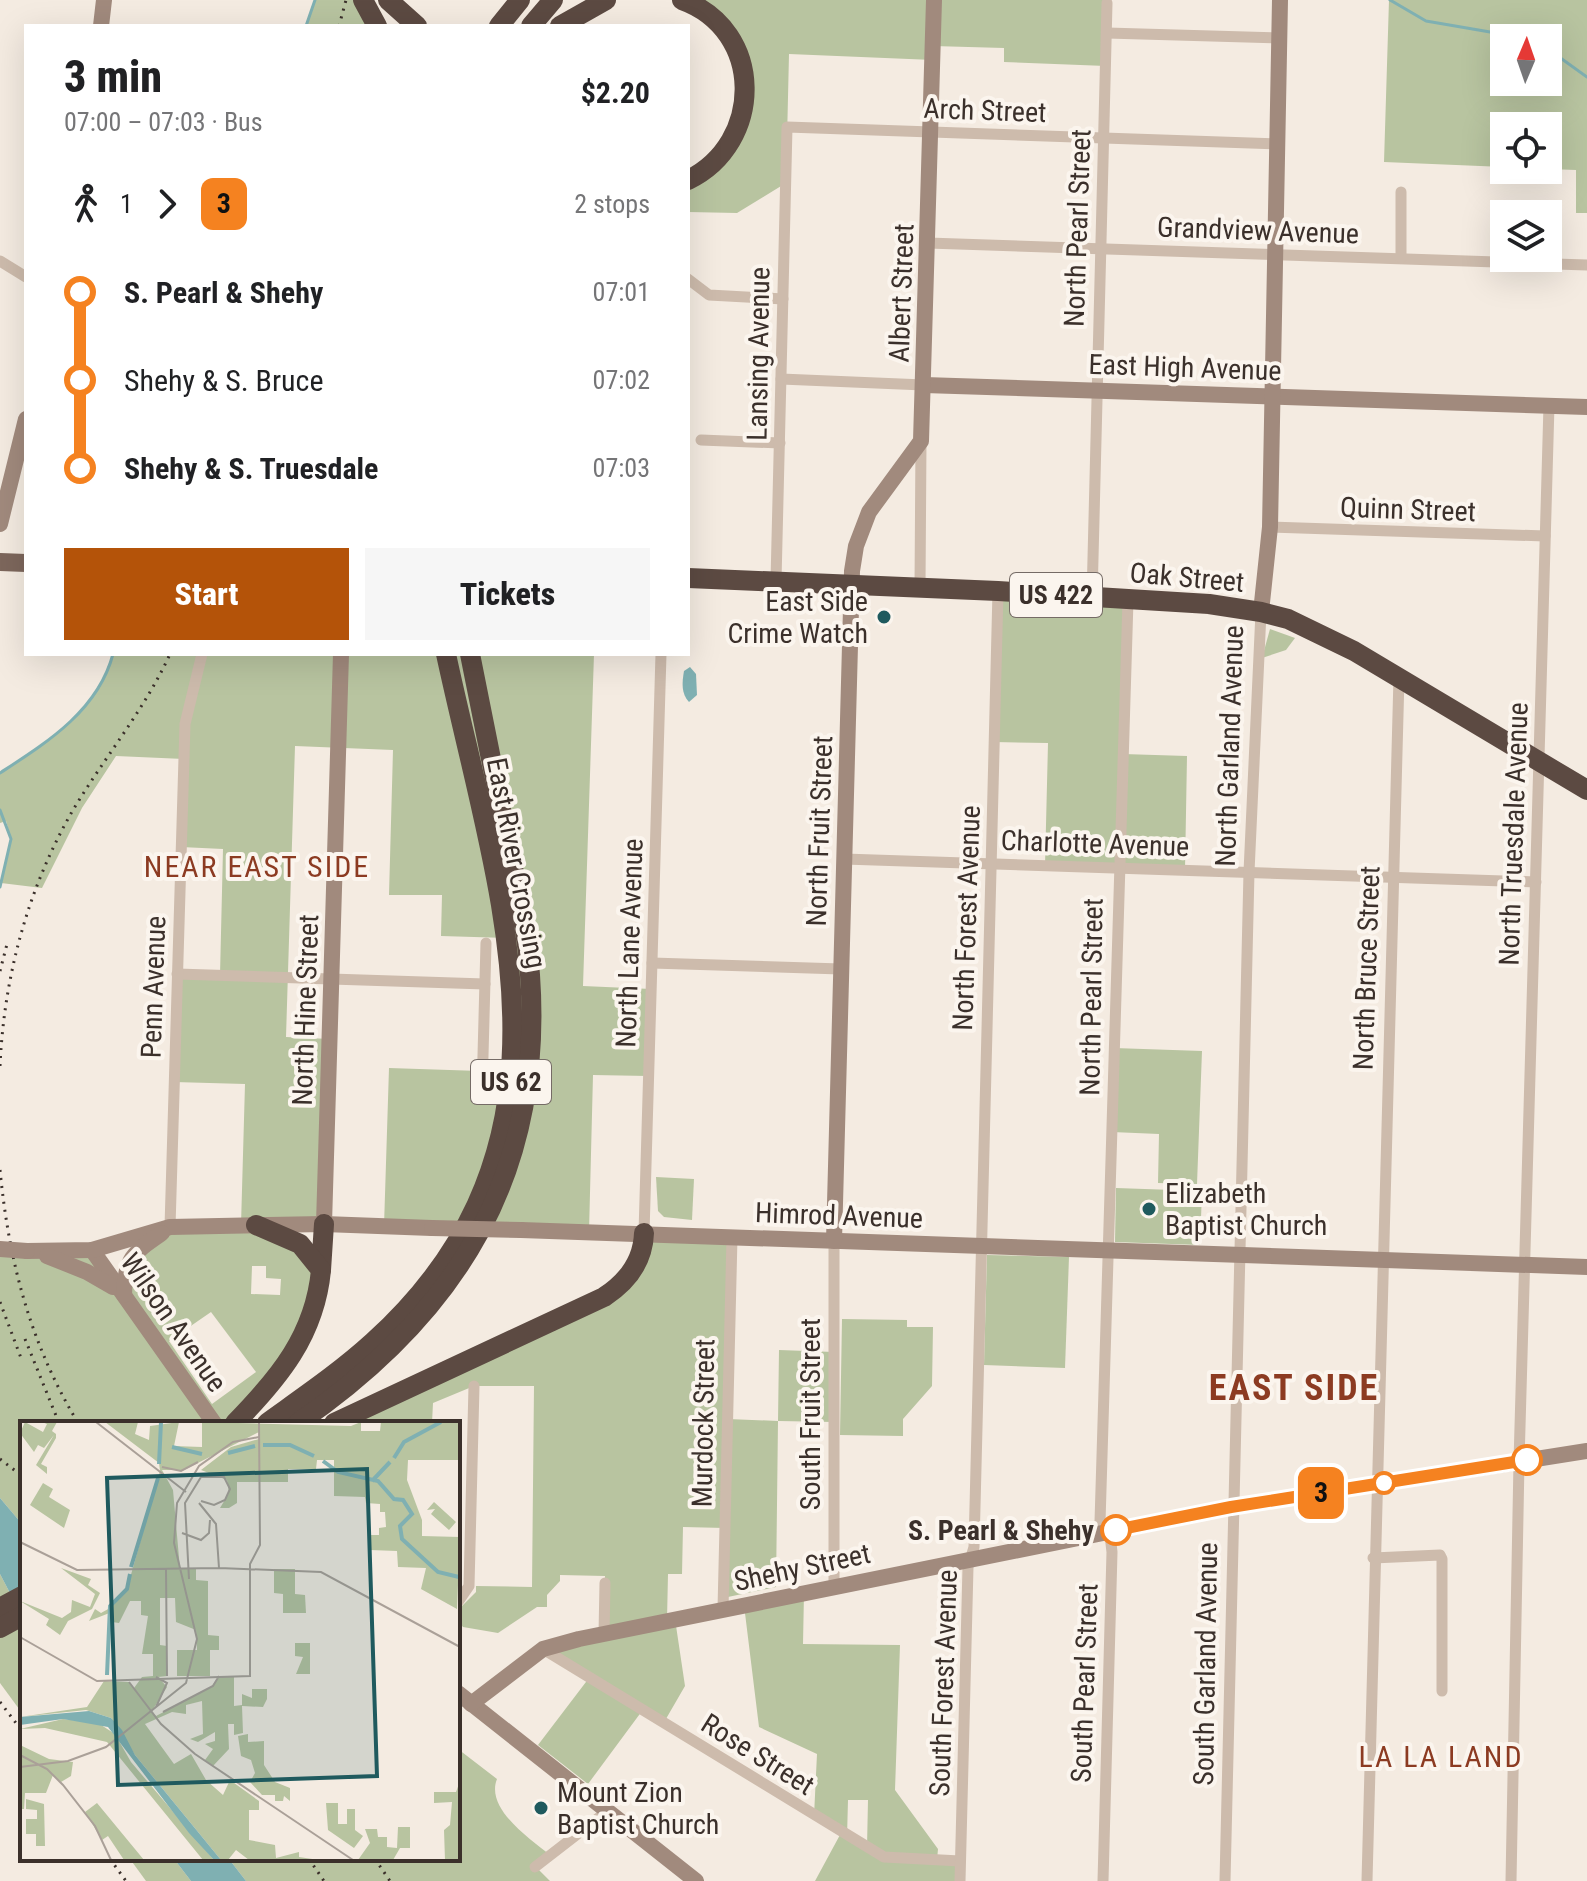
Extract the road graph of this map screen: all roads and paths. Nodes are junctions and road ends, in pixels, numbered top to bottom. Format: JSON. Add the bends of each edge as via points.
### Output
{"nodes":[{"id":1,"x":104,"y":0,"type":"edge"},
{"id":2,"x":363,"y":0,"type":"edge"},
{"id":3,"x":520,"y":0,"type":"edge"},
{"id":4,"x":553,"y":0,"type":"edge"},
{"id":5,"x":606,"y":0,"type":"edge"},
{"id":6,"x":682,"y":0,"type":"edge"},
{"id":7,"x":934,"y":0,"type":"edge"},
{"id":8,"x":1280,"y":0,"type":"edge"},
{"id":9,"x":1107,"y":3,"type":"dead end"},
{"id":10,"x":387,"y":12,"type":"edge"},
{"id":11,"x":101,"y":24,"type":"edge"},
{"id":12,"x":413,"y":24,"type":"edge"},
{"id":13,"x":501,"y":24,"type":"edge"},
{"id":14,"x":533,"y":24,"type":"edge"},
{"id":15,"x":564,"y":24,"type":"edge"},
{"id":16,"x":1107,"y":33,"type":"junction"},
{"id":17,"x":1279,"y":38,"type":"junction"},
{"id":18,"x":787,"y":127,"type":"joint"},
{"id":19,"x":931,"y":132,"type":"junction"},
{"id":20,"x":1104,"y":138,"type":"junction"},
{"id":21,"x":1277,"y":144,"type":"junction"},
{"id":22,"x":690,"y":179,"type":"edge"},
{"id":23,"x":1401,"y":192,"type":"dead end"},
{"id":24,"x":928,"y":243,"type":"junction"},
{"id":25,"x":1101,"y":249,"type":"junction"},
{"id":26,"x":1275,"y":255,"type":"junction"},
{"id":27,"x":1401,"y":258,"type":"junction"},
{"id":28,"x":1490,"y":260,"type":"edge"},
{"id":29,"x":1562,"y":262,"type":"edge"},
{"id":30,"x":1587,"y":265,"type":"edge"},
{"id":31,"x":2,"y":267,"type":"edge"},
{"id":32,"x":24,"y":276,"type":"edge"},
{"id":33,"x":690,"y":282,"type":"edge"},
{"id":34,"x":783,"y":299,"type":"junction"},
{"id":35,"x":781,"y":379,"type":"junction"},
{"id":36,"x":924,"y":385,"type":"junction"},
{"id":37,"x":1097,"y":390,"type":"junction"},
{"id":38,"x":1272,"y":396,"type":"junction"},
{"id":39,"x":1549,"y":405,"type":"junction"},
{"id":40,"x":1587,"y":407,"type":"edge"},
{"id":41,"x":24,"y":427,"type":"edge"},
{"id":42,"x":701,"y":440,"type":"dead end"},
{"id":43,"x":921,"y":441,"type":"junction"},
{"id":44,"x":780,"y":443,"type":"junction"},
{"id":45,"x":0,"y":524,"type":"edge"},
{"id":46,"x":1270,"y":527,"type":"junction"},
{"id":47,"x":1545,"y":536,"type":"junction"},
{"id":48,"x":0,"y":562,"type":"edge"},
{"id":49,"x":24,"y":563,"type":"edge"},
{"id":50,"x":690,"y":578,"type":"edge"},
{"id":51,"x":776,"y":581,"type":"junction"},
{"id":52,"x":851,"y":584,"type":"junction"},
{"id":53,"x":920,"y":587,"type":"junction"},
{"id":54,"x":998,"y":591,"type":"junction"},
{"id":55,"x":1092,"y":598,"type":"junction"},
{"id":56,"x":1128,"y":600,"type":"junction"},
{"id":57,"x":1261,"y":612,"type":"junction"},
{"id":58,"x":202,"y":656,"type":"edge"},
{"id":59,"x":341,"y":656,"type":"edge"},
{"id":60,"x":446,"y":656,"type":"edge"},
{"id":61,"x":470,"y":656,"type":"edge"},
{"id":62,"x":484,"y":656,"type":"edge"},
{"id":63,"x":661,"y":656,"type":"edge"},
{"id":64,"x":1399,"y":677,"type":"junction"},
{"id":65,"x":1539,"y":762,"type":"junction"},
{"id":66,"x":1587,"y":790,"type":"edge"},
{"id":67,"x":506,"y":833,"type":"junction"},
{"id":68,"x":844,"y":859,"type":"junction"},
{"id":69,"x":991,"y":864,"type":"junction"},
{"id":70,"x":1119,"y":868,"type":"junction"},
{"id":71,"x":1249,"y":872,"type":"junction"},
{"id":72,"x":1392,"y":877,"type":"junction"},
{"id":73,"x":1536,"y":882,"type":"junction"},
{"id":74,"x":486,"y":943,"type":"dead end"},
{"id":75,"x":652,"y":963,"type":"junction"},
{"id":76,"x":841,"y":969,"type":"junction"},
{"id":77,"x":177,"y":974,"type":"junction"},
{"id":78,"x":332,"y":979,"type":"junction"},
{"id":79,"x":485,"y":984,"type":"junction"},
{"id":80,"x":482,"y":1093,"type":"dead end"},
{"id":81,"x":324,"y":1224,"type":"junction"},
{"id":82,"x":256,"y":1225,"type":"junction"},
{"id":83,"x":170,"y":1227,"type":"junction"},
{"id":84,"x":644,"y":1233,"type":"junction"},
{"id":85,"x":732,"y":1237,"type":"junction"},
{"id":86,"x":834,"y":1241,"type":"junction"},
{"id":87,"x":981,"y":1247,"type":"junction"},
{"id":88,"x":0,"y":1249,"type":"edge"},
{"id":89,"x":92,"y":1250,"type":"junction"},
{"id":90,"x":1109,"y":1251,"type":"junction"},
{"id":91,"x":33,"y":1252,"type":"junction"},
{"id":92,"x":1239,"y":1255,"type":"junction"},
{"id":93,"x":1381,"y":1260,"type":"junction"},
{"id":94,"x":1525,"y":1264,"type":"junction"},
{"id":95,"x":1587,"y":1267,"type":"edge"},
{"id":96,"x":321,"y":1270,"type":"junction"},
{"id":97,"x":124,"y":1295,"type":"junction"},
{"id":98,"x":474,"y":1386,"type":"dead end"},
{"id":99,"x":240,"y":1418,"type":"edge"},
{"id":100,"x":213,"y":1421,"type":"edge"},
{"id":101,"x":270,"y":1421,"type":"edge"},
{"id":102,"x":301,"y":1421,"type":"edge"},
{"id":103,"x":338,"y":1421,"type":"edge"},
{"id":104,"x":1587,"y":1451,"type":"edge"},
{"id":105,"x":1519,"y":1462,"type":"junction"},
{"id":106,"x":1374,"y":1485,"type":"junction"},
{"id":107,"x":1231,"y":1507,"type":"junction"},
{"id":108,"x":1107,"y":1532,"type":"junction"},
{"id":109,"x":1373,"y":1558,"type":"junction"},
{"id":110,"x":971,"y":1560,"type":"junction"},
{"id":111,"x":605,"y":1583,"type":"dead end"},
{"id":112,"x":834,"y":1586,"type":"junction"},
{"id":113,"x":20,"y":1597,"type":"edge"},
{"id":114,"x":460,"y":1599,"type":"edge"},
{"id":115,"x":0,"y":1608,"type":"edge"},
{"id":116,"x":723,"y":1609,"type":"junction"},
{"id":117,"x":20,"y":1617,"type":"edge"},
{"id":118,"x":0,"y":1628,"type":"edge"},
{"id":119,"x":604,"y":1634,"type":"junction"},
{"id":120,"x":543,"y":1649,"type":"junction"},
{"id":121,"x":1442,"y":1691,"type":"dead end"},
{"id":122,"x":464,"y":1698,"type":"edge"},
{"id":123,"x":606,"y":1812,"type":"junction"},
{"id":124,"x":960,"y":1861,"type":"junction"},
{"id":125,"x":535,"y":1867,"type":"dead end"},
{"id":126,"x":696,"y":1881,"type":"edge"},
{"id":127,"x":960,"y":1881,"type":"edge"},
{"id":128,"x":1103,"y":1881,"type":"edge"},
{"id":129,"x":1225,"y":1881,"type":"edge"},
{"id":130,"x":1367,"y":1881,"type":"edge"},
{"id":131,"x":1511,"y":1881,"type":"edge"}],
"edges":[{"from":1,"to":11,"type":"main road"},
{"from":2,"to":10,"type":"highway"},
{"from":3,"to":13,"type":"highway"},
{"from":4,"to":14,"type":"highway"},
{"from":5,"to":15,"type":"highway"},
{"from":6,"to":22,"type":"highway","via":[[711,16],[730,38],[744,70],[746,93],[732,142]]},
{"from":7,"to":19,"type":"main road","name":"Albert Street"},
{"from":8,"to":17,"type":"main road","name":"North Garland Avenue"},
{"from":9,"to":16,"type":"street","name":"North Pearl Street"},
{"from":10,"to":12,"type":"highway"},
{"from":16,"to":17,"type":"street"},
{"from":16,"to":20,"type":"street","name":"North Pearl Street"},
{"from":17,"to":21,"type":"main road","name":"North Garland Avenue"},
{"from":18,"to":19,"type":"street","name":"Arch Street"},
{"from":18,"to":34,"type":"street","name":"Lansing Avenue"},
{"from":19,"to":20,"type":"street","name":"Arch Street"},
{"from":19,"to":24,"type":"main road","name":"Albert Street"},
{"from":20,"to":21,"type":"street","name":"Arch Street"},
{"from":20,"to":25,"type":"street","name":"North Pearl Street"},
{"from":21,"to":26,"type":"main road","name":"North Garland Avenue"},
{"from":23,"to":27,"type":"street"},
{"from":24,"to":25,"type":"street","name":"Grandview Avenue"},
{"from":24,"to":36,"type":"main road","name":"Albert Street"},
{"from":25,"to":26,"type":"street","name":"Grandview Avenue"},
{"from":25,"to":37,"type":"street","name":"North Pearl Street"},
{"from":26,"to":27,"type":"street","name":"Grandview Avenue"},
{"from":26,"to":38,"type":"main road","name":"North Garland Avenue"},
{"from":27,"to":28,"type":"street","name":"Grandview Avenue"},
{"from":29,"to":30,"type":"street","name":"Grandview Avenue"},
{"from":31,"to":32,"type":"street"},
{"from":33,"to":34,"type":"street","via":[[717,296]]},
{"from":34,"to":35,"type":"street","name":"Lansing Avenue"},
{"from":35,"to":36,"type":"street","name":"East High Avenue"},
{"from":35,"to":44,"type":"street","name":"Lansing Avenue"},
{"from":36,"to":37,"type":"main road","name":"East High Avenue"},
{"from":36,"to":43,"type":"main road","name":"Albert Street"},
{"from":37,"to":38,"type":"main road","name":"East High Avenue"},
{"from":37,"to":55,"type":"street","name":"North Pearl Street"},
{"from":38,"to":39,"type":"main road","name":"East High Avenue"},
{"from":38,"to":46,"type":"main road","name":"North Garland Avenue"},
{"from":39,"to":40,"type":"main road","name":"East High Avenue"},
{"from":39,"to":47,"type":"street","name":"North Truesdale Avenue"},
{"from":41,"to":45,"type":"main road"},
{"from":42,"to":44,"type":"street"},
{"from":43,"to":52,"type":"main road","name":"North Fruit Street","via":[[869,512],[856,546]]},
{"from":43,"to":53,"type":"street","name":"Albert Street"},
{"from":44,"to":51,"type":"street","name":"Lansing Avenue"},
{"from":46,"to":47,"type":"street","name":"Quinn Street"},
{"from":46,"to":57,"type":"main road","name":"North Garland Avenue"},
{"from":47,"to":65,"type":"street","name":"North Truesdale Avenue"},
{"from":48,"to":49,"type":"main road"},
{"from":50,"to":51,"type":"highway","name":"Oak Street","number":"US 422"},
{"from":51,"to":52,"type":"highway","name":"Oak Street","number":"US 422"},
{"from":52,"to":53,"type":"highway","name":"Oak Street","number":"US 422"},
{"from":52,"to":68,"type":"main road","name":"North Fruit Street"},
{"from":53,"to":54,"type":"highway","name":"Oak Street","number":"US 422"},
{"from":54,"to":55,"type":"highway","name":"Oak Street","number":"US 422"},
{"from":54,"to":69,"type":"street","name":"North Forest Avenue"},
{"from":55,"to":56,"type":"highway","name":"Oak Street","number":"US 422"},
{"from":56,"to":57,"type":"highway","name":"Oak Street","number":"US 422"},
{"from":56,"to":70,"type":"street","name":"North Pearl Street"},
{"from":57,"to":64,"type":"highway","name":"Oak Street","number":"US 422","via":[[1302,626]]},
{"from":57,"to":71,"type":"street","name":"North Garland Avenue"},
{"from":58,"to":77,"type":"street","name":"Penn Avenue","via":[[185,724]]},
{"from":59,"to":78,"type":"main road","name":"North Hine Street"},
{"from":60,"to":101,"type":"highway","name":"East River Crossing","number":"US 62","via":[[511,952],[514,1004],[507,1113],[470,1217],[439,1269],[374,1341]]},
{"from":61,"to":67,"type":"highway","name":"East River Crossing","number":"US 62"},
{"from":62,"to":67,"type":"highway"},
{"from":63,"to":75,"type":"street","name":"North Lane Avenue"},
{"from":64,"to":65,"type":"highway","name":"Oak Street","number":"US 422"},
{"from":64,"to":72,"type":"street","name":"North Bruce Street"},
{"from":65,"to":66,"type":"highway","name":"Oak Street","number":"US 422"},
{"from":65,"to":73,"type":"street","name":"North Truesdale Avenue"},
{"from":67,"to":102,"type":"highway","name":"East River Crossing","number":"US 62","via":[[526,933],[532,1031],[525,1102],[502,1187],[472,1247],[414,1326]]},
{"from":68,"to":69,"type":"street","name":"Charlotte Avenue"},
{"from":68,"to":76,"type":"main road","name":"North Fruit Street"},
{"from":69,"to":70,"type":"street","name":"Charlotte Avenue"},
{"from":69,"to":87,"type":"street","name":"North Forest Avenue"},
{"from":70,"to":71,"type":"street","name":"Charlotte Avenue"},
{"from":70,"to":90,"type":"street","name":"North Pearl Street"},
{"from":71,"to":72,"type":"street","name":"Charlotte Avenue"},
{"from":71,"to":92,"type":"street","name":"North Garland Avenue"},
{"from":72,"to":73,"type":"street","name":"Charlotte Avenue"},
{"from":72,"to":93,"type":"street","name":"North Bruce Street"},
{"from":73,"to":94,"type":"street","name":"North Truesdale Avenue"},
{"from":74,"to":79,"type":"street"},
{"from":75,"to":76,"type":"street"},
{"from":75,"to":84,"type":"street","name":"North Lane Avenue"},
{"from":76,"to":86,"type":"main road","name":"North Fruit Street"},
{"from":77,"to":78,"type":"street"},
{"from":77,"to":83,"type":"street","name":"Penn Avenue"},
{"from":78,"to":79,"type":"street"},
{"from":78,"to":81,"type":"main road","name":"North Hine Street"},
{"from":79,"to":80,"type":"street"},
{"from":81,"to":82,"type":"main road","name":"Himrod Avenue"},
{"from":81,"to":84,"type":"main road","name":"Himrod Avenue","bridge":true},
{"from":81,"to":96,"type":"highway"},
{"from":82,"to":83,"type":"main road","name":"Himrod Avenue"},
{"from":82,"to":96,"type":"highway","via":[[300,1244]]},
{"from":83,"to":89,"type":"main road","name":"Himrod Avenue"},
{"from":83,"to":97,"type":"main road","via":[[131,1258]]},
{"from":84,"to":85,"type":"main road","name":"Himrod Avenue"},
{"from":84,"to":103,"type":"highway","via":[[632,1272],[604,1297]]},
{"from":85,"to":86,"type":"main road","name":"Himrod Avenue"},
{"from":85,"to":116,"type":"street","name":"Murdock Street"},
{"from":86,"to":87,"type":"main road","name":"Himrod Avenue"},
{"from":86,"to":112,"type":"street","name":"South Fruit Street"},
{"from":87,"to":90,"type":"main road","name":"Himrod Avenue"},
{"from":87,"to":110,"type":"street","name":"South Forest Avenue"},
{"from":88,"to":91,"type":"main road","bridge":true},
{"from":89,"to":91,"type":"main road","name":"Himrod Avenue"},
{"from":89,"to":97,"type":"main road","name":"Wilson Avenue"},
{"from":90,"to":92,"type":"main road","name":"Himrod Avenue"},
{"from":90,"to":108,"type":"street","name":"South Pearl Street","via":[[1100,1522]]},
{"from":91,"to":97,"type":"main road","via":[[90,1273]]},
{"from":92,"to":93,"type":"main road","name":"Himrod Avenue"},
{"from":92,"to":107,"type":"street","name":"South Garland Avenue"},
{"from":93,"to":94,"type":"main road","name":"Himrod Avenue"},
{"from":93,"to":106,"type":"street","name":"North Bruce Street"},
{"from":94,"to":95,"type":"main road","name":"Himrod Avenue"},
{"from":94,"to":105,"type":"street","name":"North Truesdale Avenue"},
{"from":96,"to":99,"type":"highway","via":[[314,1311],[298,1349],[277,1381]]},
{"from":97,"to":100,"type":"main road","name":"Wilson Avenue"},
{"from":98,"to":114,"type":"street","via":[[469,1586]]},
{"from":104,"to":105,"type":"main road","name":"Shehy Street"},
{"from":105,"to":106,"type":"main road","name":"Shehy Street"},
{"from":105,"to":131,"type":"street","name":"North Truesdale Avenue"},
{"from":106,"to":107,"type":"main road","name":"Shehy Street"},
{"from":106,"to":109,"type":"street","name":"North Bruce Street"},
{"from":107,"to":108,"type":"main road","name":"Shehy Street"},
{"from":107,"to":129,"type":"street","name":"South Garland Avenue"},
{"from":108,"to":110,"type":"main road","name":"Shehy Street"},
{"from":108,"to":128,"type":"street","name":"South Pearl Street","via":[[1112,1552]]},
{"from":109,"to":121,"type":"street","via":[[1440,1555]]},
{"from":109,"to":130,"type":"street","name":"North Bruce Street"},
{"from":110,"to":112,"type":"main road","name":"Shehy Street"},
{"from":110,"to":124,"type":"street","name":"South Forest Avenue"},
{"from":111,"to":119,"type":"street"},
{"from":112,"to":116,"type":"main road","name":"Shehy Street"},
{"from":113,"to":115,"type":"highway"},
{"from":116,"to":119,"type":"main road","name":"Shehy Street"},
{"from":117,"to":118,"type":"highway"},
{"from":119,"to":120,"type":"main road","name":"Shehy Street"},
{"from":120,"to":122,"type":"main road","name":"Shehy Street"},
{"from":120,"to":124,"type":"street","name":"Rose Street","via":[[884,1857]]},
{"from":122,"to":123,"type":"main road"},
{"from":123,"to":125,"type":"street"},
{"from":123,"to":126,"type":"main road"},
{"from":124,"to":127,"type":"street","name":"South Forest Avenue"}]}
